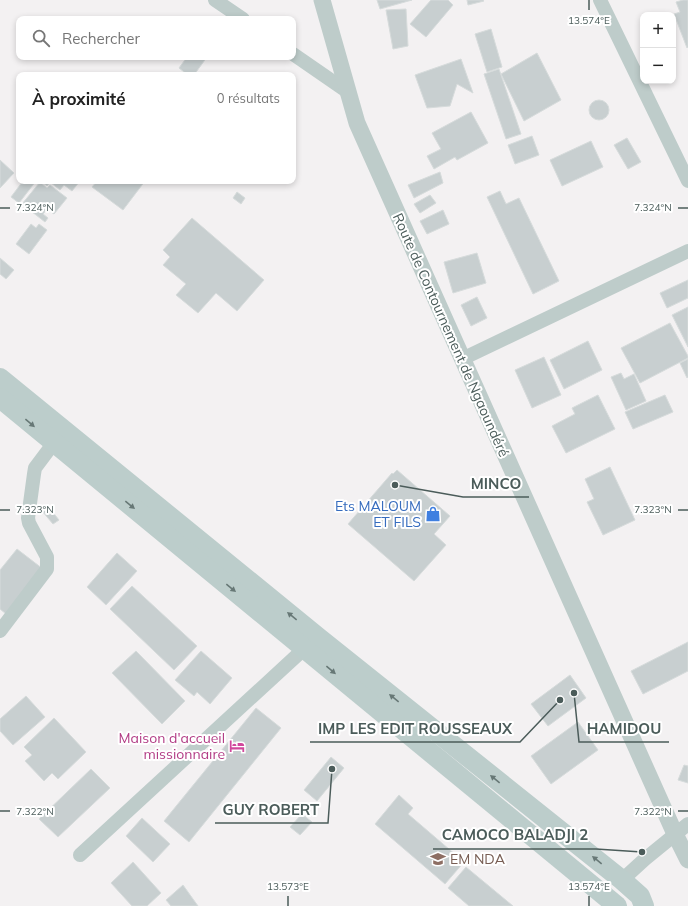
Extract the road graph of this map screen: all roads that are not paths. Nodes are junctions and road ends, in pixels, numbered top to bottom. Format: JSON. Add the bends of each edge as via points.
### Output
{"nodes":[{"id":1,"x":215,"y":0,"type":"edge"},
{"id":2,"x":322,"y":0,"type":"edge"},
{"id":3,"x":600,"y":0,"type":"edge"},
{"id":4,"x":239,"y":16,"type":"edge"},
{"id":5,"x":296,"y":56,"type":"edge"},
{"id":6,"x":348,"y":92,"type":"junction"},
{"id":7,"x":688,"y":181,"type":"edge"},
{"id":8,"x":688,"y":251,"type":"edge"},
{"id":9,"x":462,"y":359,"type":"junction"},
{"id":10,"x":0,"y":378,"type":"edge"},
{"id":11,"x":0,"y":398,"type":"edge"},
{"id":12,"x":59,"y":436,"type":"junction"},
{"id":13,"x":0,"y":631,"type":"edge"},
{"id":14,"x":312,"y":643,"type":"junction"},
{"id":15,"x":681,"y":829,"type":"edge"},
{"id":16,"x":80,"y":855,"type":"dead end"},
{"id":17,"x":688,"y":860,"type":"edge"},
{"id":18,"x":622,"y":880,"type":"junction"},
{"id":19,"x":639,"y":903,"type":"edge"},
{"id":20,"x":617,"y":906,"type":"edge"}],
"edges":[{"from":1,"to":4,"type":"street"},
{"from":2,"to":6,"type":"street","name":"Route de Contournement de Ngaoundéré"},
{"from":3,"to":7,"type":"street"},
{"from":5,"to":6,"type":"street"},
{"from":6,"to":9,"type":"street","name":"Route de Contournement de Ngaoundéré","via":[[357,123]]},
{"from":8,"to":9,"type":"street"},
{"from":9,"to":15,"type":"street","name":"Route de Contournement de Ngaoundéré"},
{"from":10,"to":12,"type":"main road"},
{"from":11,"to":12,"type":"main road","one_way":true},
{"from":12,"to":13,"type":"street","via":[[35,468],[28,518],[47,557],[47,569]]},
{"from":12,"to":14,"type":"main road"},
{"from":14,"to":16,"type":"street"},
{"from":18,"to":14,"type":"main road","one_way":true},
{"from":14,"to":20,"type":"main road","one_way":true},
{"from":15,"to":17,"type":"street","name":"Route de Contournement de Ngaoundéré"},
{"from":15,"to":18,"type":"street"},
{"from":18,"to":19,"type":"main road"}]}
